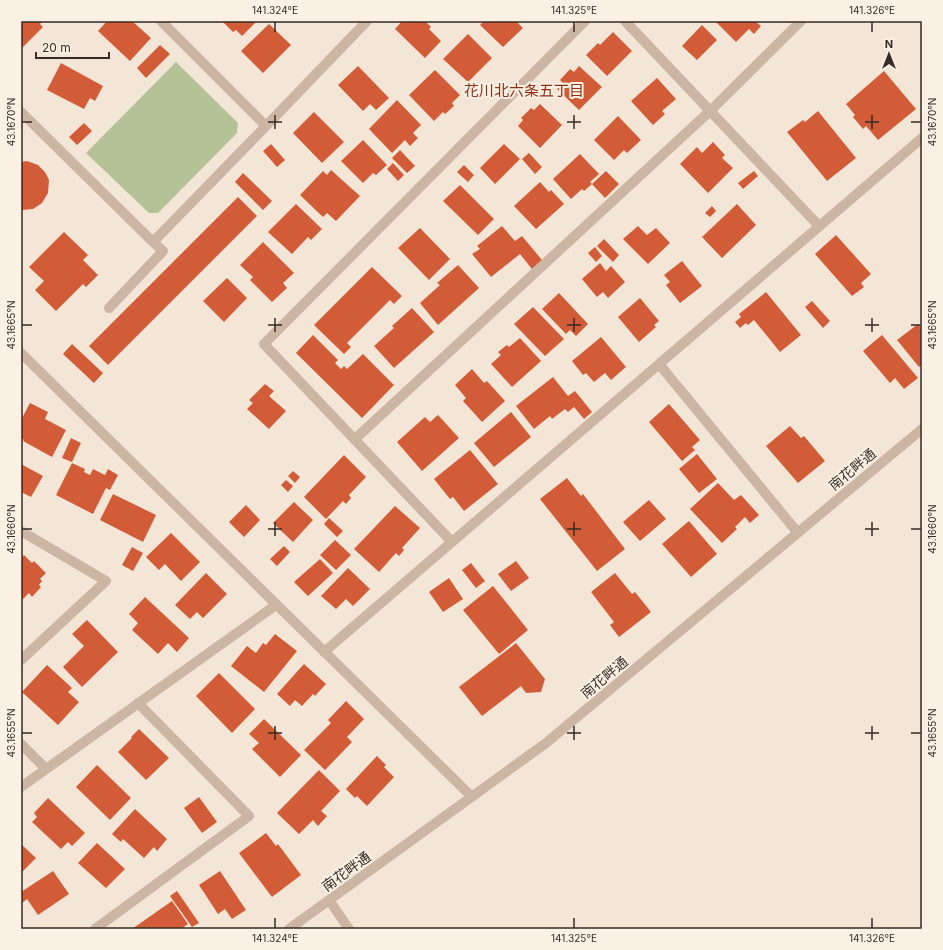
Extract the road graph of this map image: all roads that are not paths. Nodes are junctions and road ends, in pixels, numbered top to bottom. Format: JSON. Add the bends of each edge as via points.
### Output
{"nodes":[{"id":1,"x":161,"y":21,"type":"edge"},
{"id":2,"x":367,"y":21,"type":"edge"},
{"id":3,"x":585,"y":21,"type":"edge"},
{"id":4,"x":625,"y":21,"type":"edge"},
{"id":5,"x":801,"y":21,"type":"edge"},
{"id":6,"x":710,"y":111,"type":"junction"},
{"id":7,"x":21,"y":112,"type":"edge"},
{"id":8,"x":266,"y":126,"type":"junction"},
{"id":9,"x":922,"y":138,"type":"edge"},
{"id":10,"x":819,"y":226,"type":"junction"},
{"id":11,"x":153,"y":242,"type":"junction"},
{"id":12,"x":109,"y":308,"type":"dead end"},
{"id":13,"x":21,"y":353,"type":"edge"},
{"id":14,"x":659,"y":364,"type":"junction"},
{"id":15,"x":922,"y":429,"type":"edge"},
{"id":16,"x":355,"y":439,"type":"junction"},
{"id":17,"x":21,"y":531,"type":"edge"},
{"id":18,"x":798,"y":533,"type":"junction"},
{"id":19,"x":452,"y":542,"type":"junction"},
{"id":20,"x":276,"y":605,"type":"junction"},
{"id":21,"x":324,"y":652,"type":"junction"},
{"id":22,"x":21,"y":660,"type":"edge"},
{"id":23,"x":138,"y":703,"type":"junction"},
{"id":24,"x":21,"y":744,"type":"edge"},
{"id":25,"x":46,"y":769,"type":"junction"},
{"id":26,"x":21,"y":787,"type":"edge"},
{"id":27,"x":472,"y":797,"type":"junction"},
{"id":28,"x":329,"y":900,"type":"junction"},
{"id":29,"x":95,"y":929,"type":"edge"},
{"id":30,"x":289,"y":929,"type":"edge"},
{"id":31,"x":349,"y":929,"type":"edge"}],
"edges":[{"from":1,"to":8,"type":"street"},
{"from":2,"to":8,"type":"street"},
{"from":3,"to":16,"type":"street","via":[[264,344]]},
{"from":4,"to":6,"type":"street"},
{"from":5,"to":6,"type":"street"},
{"from":6,"to":10,"type":"street"},
{"from":6,"to":16,"type":"street"},
{"from":7,"to":11,"type":"street"},
{"from":8,"to":11,"type":"street"},
{"from":9,"to":10,"type":"street"},
{"from":10,"to":14,"type":"street"},
{"from":11,"to":12,"type":"street","via":[[163,251]]},
{"from":13,"to":20,"type":"street"},
{"from":14,"to":18,"type":"street"},
{"from":14,"to":19,"type":"street"},
{"from":15,"to":18,"type":"street","name":"南花畔通"},
{"from":16,"to":19,"type":"street"},
{"from":17,"to":22,"type":"street","via":[[106,581]]},
{"from":18,"to":27,"type":"street","name":"南花畔通","via":[[546,743]]},
{"from":19,"to":21,"type":"street"},
{"from":20,"to":21,"type":"street"},
{"from":20,"to":23,"type":"street"},
{"from":21,"to":27,"type":"street"},
{"from":23,"to":25,"type":"street"},
{"from":23,"to":29,"type":"street","via":[[249,816]]},
{"from":24,"to":25,"type":"street"},
{"from":25,"to":26,"type":"street"},
{"from":27,"to":28,"type":"street","name":"南花畔通"},
{"from":28,"to":30,"type":"street","name":"南花畔通"},
{"from":28,"to":31,"type":"street"}]}
